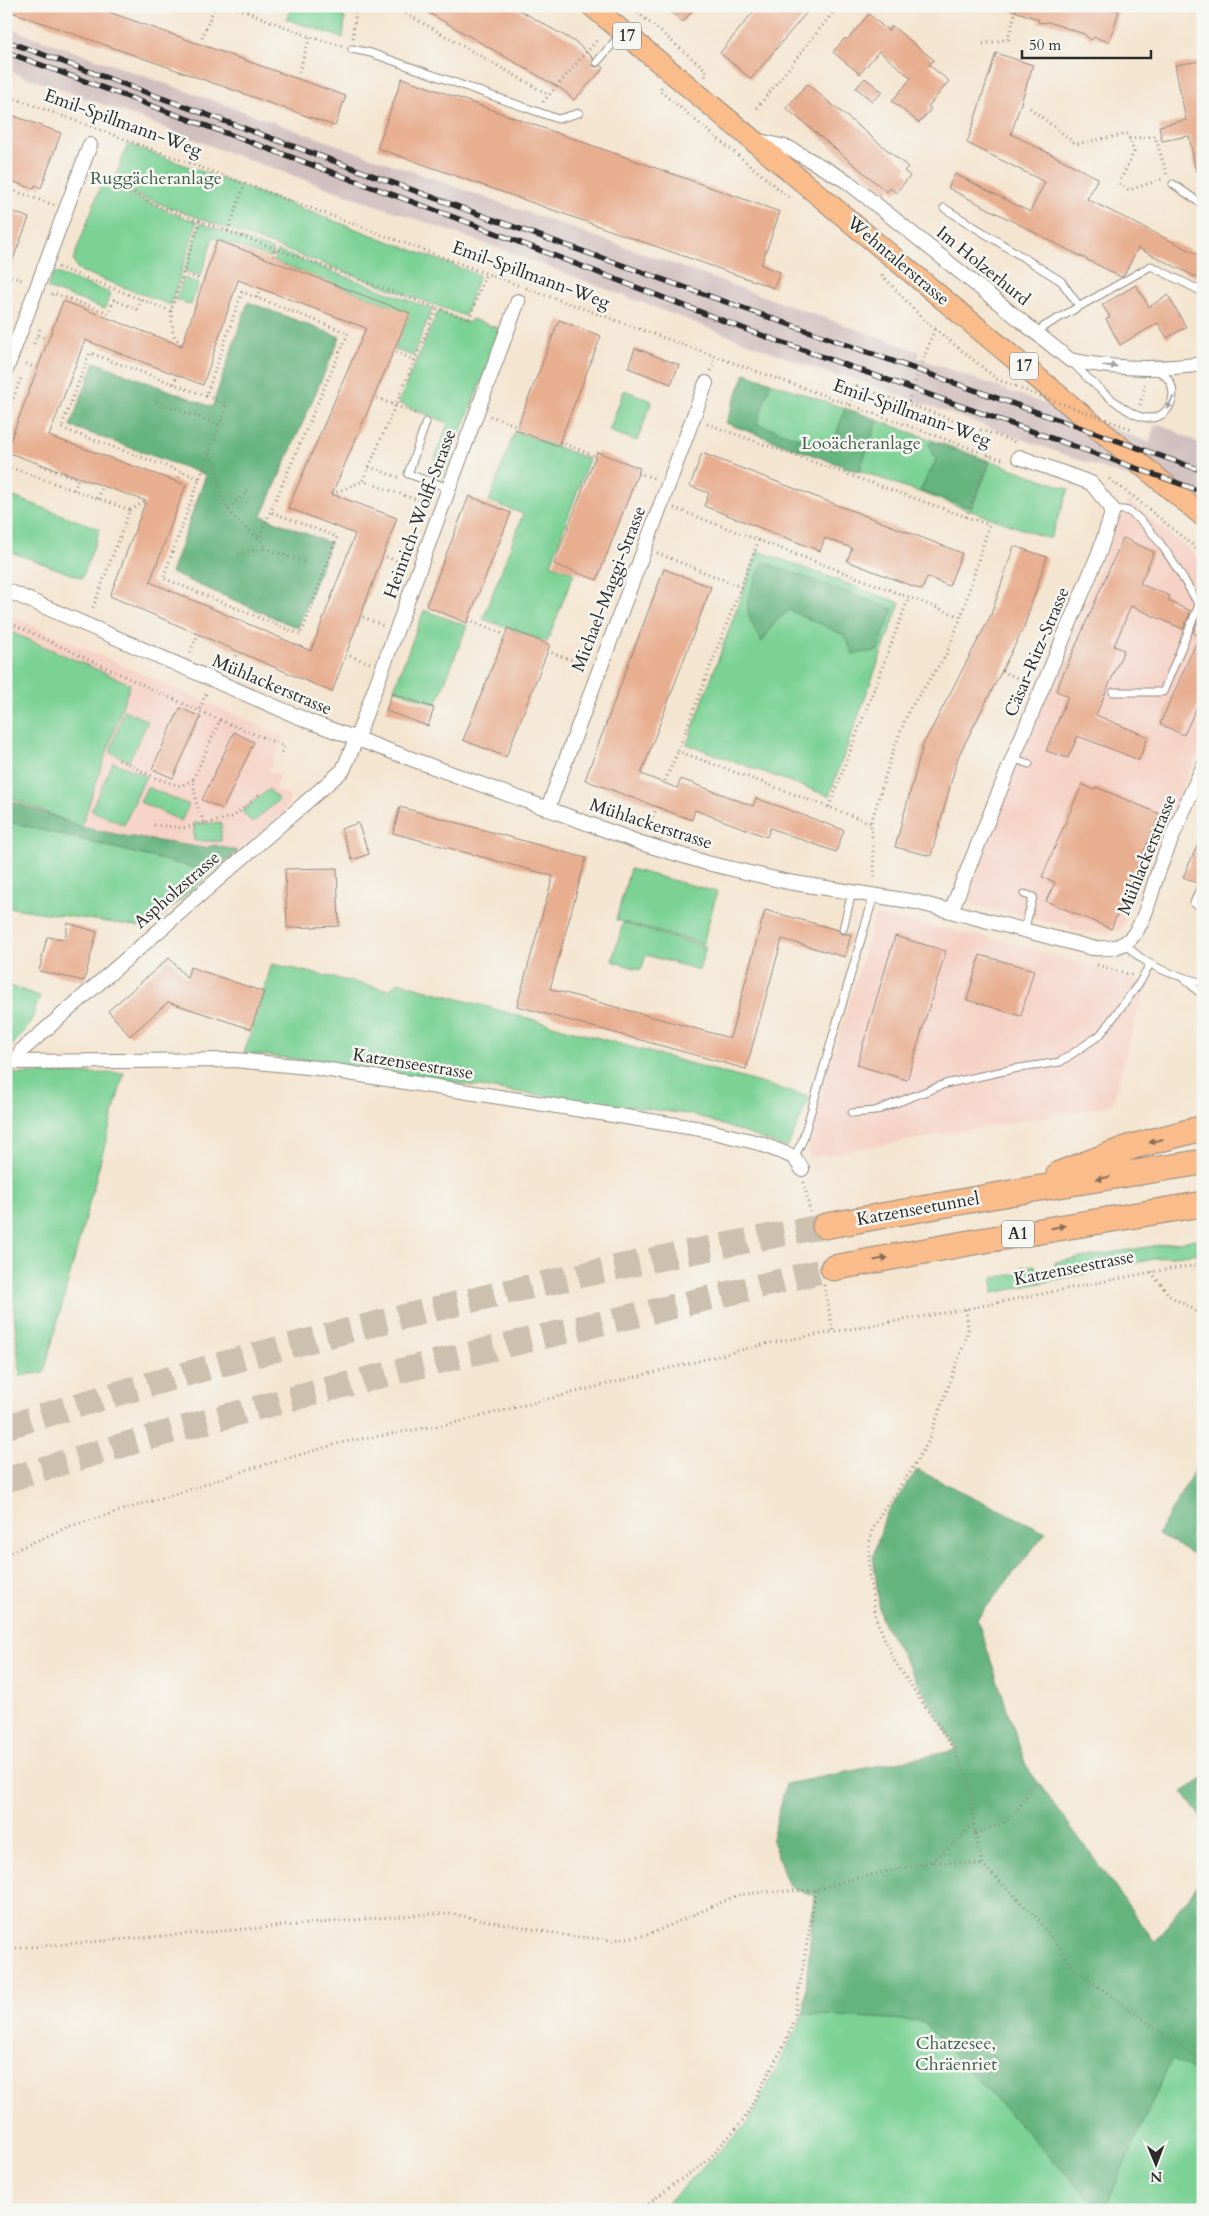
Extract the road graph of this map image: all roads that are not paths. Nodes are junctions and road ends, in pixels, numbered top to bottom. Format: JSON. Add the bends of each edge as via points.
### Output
{"nodes":[{"id":1,"x":592,"y":6,"type":"edge"},
{"id":2,"x":623,"y":32,"type":"junction"},
{"id":3,"x":352,"y":49,"type":"road end"},
{"id":4,"x":597,"y":62,"type":"dead end"},
{"id":5,"x":580,"y":113,"type":"dead end"},
{"id":6,"x":754,"y":140,"type":"junction"},
{"id":7,"x":90,"y":145,"type":"dead end"},
{"id":8,"x":1173,"y":184,"type":"dead end"},
{"id":9,"x":1203,"y":205,"type":"edge"},
{"id":10,"x":944,"y":208,"type":"dead end"},
{"id":11,"x":1203,"y":292,"type":"edge"},
{"id":12,"x":518,"y":301,"type":"dead end"},
{"id":13,"x":1080,"y":306,"type":"junction"},
{"id":14,"x":1037,"y":335,"type":"junction"},
{"id":15,"x":1070,"y":360,"type":"junction"},
{"id":16,"x":1203,"y":364,"type":"edge"},
{"id":17,"x":1150,"y":368,"type":"junction"},
{"id":18,"x":6,"y":370,"type":"edge"},
{"id":19,"x":706,"y":383,"type":"dead end"},
{"id":20,"x":426,"y":422,"type":"dead end"},
{"id":21,"x":1021,"y":451,"type":"road end"},
{"id":22,"x":449,"y":488,"type":"junction"},
{"id":23,"x":1112,"y":510,"type":"junction"},
{"id":24,"x":1203,"y":516,"type":"edge"},
{"id":25,"x":6,"y":590,"type":"edge"},
{"id":26,"x":1113,"y":692,"type":"dead end"},
{"id":27,"x":356,"y":740,"type":"junction"},
{"id":28,"x":1013,"y":758,"type":"junction"},
{"id":29,"x":1029,"y":764,"type":"dead end"},
{"id":30,"x":1203,"y":767,"type":"edge"},
{"id":31,"x":548,"y":808,"type":"junction"},
{"id":32,"x":1201,"y":886,"type":"dead end"},
{"id":33,"x":852,"y":892,"type":"junction"},
{"id":34,"x":1024,"y":894,"type":"dead end"},
{"id":35,"x":874,"y":895,"type":"junction"},
{"id":36,"x":1203,"y":907,"type":"edge"},
{"id":37,"x":951,"y":911,"type":"junction"},
{"id":38,"x":843,"y":929,"type":"dead end"},
{"id":39,"x":1024,"y":932,"type":"junction"},
{"id":40,"x":1125,"y":943,"type":"junction"},
{"id":41,"x":1150,"y":964,"type":"junction"},
{"id":42,"x":1184,"y":978,"type":"junction"},
{"id":43,"x":1203,"y":983,"type":"edge"},
{"id":44,"x":1203,"y":996,"type":"edge"},
{"id":45,"x":10,"y":1062,"type":"edge"},
{"id":46,"x":852,"y":1113,"type":"dead end"},
{"id":47,"x":1203,"y":1128,"type":"edge"},
{"id":48,"x":794,"y":1157,"type":"junction"},
{"id":49,"x":1203,"y":1162,"type":"edge"},
{"id":50,"x":802,"y":1169,"type":"dead end"},
{"id":51,"x":1010,"y":1193,"type":"junction"},
{"id":52,"x":1203,"y":1204,"type":"edge"},
{"id":53,"x":825,"y":1226,"type":"tunnel mouth"},
{"id":54,"x":833,"y":1268,"type":"tunnel mouth"}],
"edges":[{"from":1,"to":2,"type":"main road","name":"Wehntalerstrasse","number":"17"},
{"from":2,"to":4,"type":"lane"},
{"from":2,"to":6,"type":"main road","name":"Wehntalerstrasse","number":"17"},
{"from":3,"to":5,"type":"lane","via":[[558,119]]},
{"from":6,"to":14,"type":"street","name":"Im Holzerhurd","via":[[789,148],[848,182]]},
{"from":6,"to":24,"type":"main road","name":"Wehntalerstrasse","number":"17"},
{"from":7,"to":18,"type":"street"},
{"from":8,"to":9,"type":"lane"},
{"from":10,"to":13,"type":"lane","via":[[1061,281]]},
{"from":11,"to":13,"type":"lane","via":[[1151,266]]},
{"from":12,"to":22,"type":"street","name":"Heinrich-Wolff-Strasse"},
{"from":13,"to":14,"type":"lane","via":[[1043,327]]},
{"from":14,"to":15,"type":"street","name":"Im Holzerhurd"},
{"from":15,"to":17,"type":"street","name":"Im Holzerhurd","one_way":true,"via":[[1092,365]]},
{"from":17,"to":15,"type":"lane","one_way":true,"via":[[1169,379],[1174,397],[1168,409],[1149,418],[1138,416],[1085,378]]},
{"from":16,"to":17,"type":"street","name":"Im Holzerhurd"},
{"from":19,"to":31,"type":"street","name":"Michael-Maggi-Strasse"},
{"from":20,"to":22,"type":"lane","via":[[408,474]]},
{"from":21,"to":23,"type":"street","via":[[1091,483]]},
{"from":22,"to":27,"type":"street","name":"Heinrich-Wolff-Strasse"},
{"from":23,"to":26,"type":"lane","via":[[1126,510],[1162,545],[1199,604],[1163,692]]},
{"from":23,"to":28,"type":"street","name":"Cäsar-Ritz-Strasse","via":[[1099,553]]},
{"from":25,"to":27,"type":"street","name":"Mühlackerstrasse"},
{"from":27,"to":31,"type":"street","name":"Mühlackerstrasse"},
{"from":27,"to":45,"type":"street","name":"Aspholzstrasse","via":[[343,770]]},
{"from":28,"to":29,"type":"lane"},
{"from":28,"to":37,"type":"street","name":"Cäsar-Ritz-Strasse"},
{"from":30,"to":40,"type":"street","name":"Mühlackerstrasse","via":[[1137,930]]},
{"from":31,"to":33,"type":"street","name":"Mühlackerstrasse","via":[[641,843],[707,863],[788,882]]},
{"from":32,"to":36,"type":"lane","via":[[1194,903]]},
{"from":33,"to":35,"type":"street","name":"Mühlackerstrasse"},
{"from":33,"to":38,"type":"lane"},
{"from":34,"to":39,"type":"lane","via":[[1033,897]]},
{"from":35,"to":37,"type":"street","name":"Mühlackerstrasse"},
{"from":35,"to":48,"type":"lane","via":[[802,1142]]},
{"from":37,"to":39,"type":"street","name":"Mühlackerstrasse"},
{"from":39,"to":40,"type":"street","name":"Mühlackerstrasse","via":[[1092,948],[1106,949]]},
{"from":40,"to":41,"type":"lane","via":[[1134,955]]},
{"from":41,"to":42,"type":"lane"},
{"from":41,"to":46,"type":"lane","via":[[1100,1035],[1060,1062],[944,1084],[875,1111]]},
{"from":42,"to":43,"type":"lane"},
{"from":42,"to":44,"type":"lane"},
{"from":45,"to":48,"type":"street","name":"Katzenseestrasse","via":[[235,1060],[317,1068],[701,1129],[759,1143]]},
{"from":47,"to":51,"type":"highway","one_way":true,"via":[[1131,1147]]},
{"from":48,"to":50,"type":"street"},
{"from":49,"to":51,"type":"highway","number":"A1","one_way":true},
{"from":51,"to":53,"type":"highway","name":"Katzenseetunnel","number":"A1"},
{"from":54,"to":52,"type":"highway","number":"A1","one_way":true}]}
